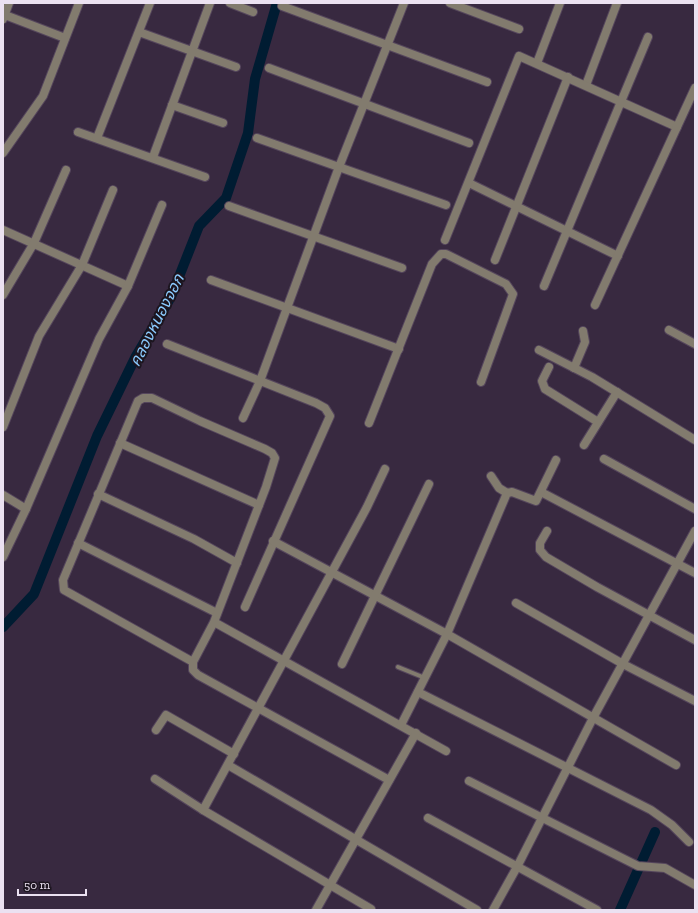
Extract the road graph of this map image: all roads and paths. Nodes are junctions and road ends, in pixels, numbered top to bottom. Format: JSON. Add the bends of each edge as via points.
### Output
{"nodes":[{"id":1,"x":9,"y":3,"type":"edge"},
{"id":2,"x":79,"y":3,"type":"edge"},
{"id":3,"x":150,"y":3,"type":"edge"},
{"id":4,"x":210,"y":3,"type":"edge"},
{"id":5,"x":230,"y":3,"type":"edge"},
{"id":6,"x":404,"y":3,"type":"edge"},
{"id":7,"x":450,"y":3,"type":"edge"},
{"id":8,"x":560,"y":3,"type":"edge"},
{"id":9,"x":617,"y":3,"type":"edge"},
{"id":10,"x":282,"y":6,"type":"dead end"},
{"id":11,"x":254,"y":12,"type":"dead end"},
{"id":12,"x":4,"y":18,"type":"edge"},
{"id":13,"x":519,"y":29,"type":"dead end"},
{"id":14,"x":140,"y":32,"type":"junction"},
{"id":15,"x":648,"y":37,"type":"dead end"},
{"id":16,"x":65,"y":38,"type":"junction"},
{"id":17,"x":386,"y":46,"type":"junction"},
{"id":18,"x":192,"y":51,"type":"junction"},
{"id":19,"x":537,"y":63,"type":"junction"},
{"id":20,"x":236,"y":67,"type":"dead end"},
{"id":21,"x":269,"y":68,"type":"dead end"},
{"id":22,"x":568,"y":78,"type":"junction"},
{"id":23,"x":487,"y":82,"type":"dead end"},
{"id":24,"x":586,"y":85,"type":"junction"},
{"id":25,"x":695,"y":88,"type":"edge"},
{"id":26,"x":621,"y":101,"type":"junction"},
{"id":27,"x":363,"y":104,"type":"junction"},
{"id":28,"x":172,"y":105,"type":"junction"},
{"id":29,"x":223,"y":123,"type":"dead end"},
{"id":30,"x":677,"y":127,"type":"junction"},
{"id":31,"x":78,"y":132,"type":"dead end"},
{"id":32,"x":97,"y":138,"type":"junction"},
{"id":33,"x":257,"y":138,"type":"dead end"},
{"id":34,"x":469,"y":143,"type":"dead end"},
{"id":35,"x":3,"y":153,"type":"edge"},
{"id":36,"x":153,"y":157,"type":"junction"},
{"id":37,"x":339,"y":167,"type":"junction"},
{"id":38,"x":66,"y":170,"type":"dead end"},
{"id":39,"x":205,"y":177,"type":"dead end"},
{"id":40,"x":469,"y":183,"type":"junction"},
{"id":41,"x":113,"y":190,"type":"dead end"},
{"id":42,"x":162,"y":205,"type":"dead end"},
{"id":43,"x":446,"y":205,"type":"dead end"},
{"id":44,"x":229,"y":206,"type":"dead end"},
{"id":45,"x":517,"y":207,"type":"junction"},
{"id":46,"x":3,"y":230,"type":"edge"},
{"id":47,"x":567,"y":231,"type":"junction"},
{"id":48,"x":312,"y":237,"type":"junction"},
{"id":49,"x":445,"y":240,"type":"dead end"},
{"id":50,"x":34,"y":243,"type":"junction"},
{"id":51,"x":618,"y":256,"type":"junction"},
{"id":52,"x":495,"y":260,"type":"dead end"},
{"id":53,"x":82,"y":265,"type":"junction"},
{"id":54,"x":402,"y":268,"type":"dead end"},
{"id":55,"x":211,"y":280,"type":"dead end"},
{"id":56,"x":128,"y":286,"type":"junction"},
{"id":57,"x":544,"y":286,"type":"dead end"},
{"id":58,"x":3,"y":295,"type":"edge"},
{"id":59,"x":595,"y":306,"type":"dead end"},
{"id":60,"x":286,"y":308,"type":"junction"},
{"id":61,"x":669,"y":330,"type":"dead end"},
{"id":62,"x":583,"y":331,"type":"dead end"},
{"id":63,"x":167,"y":344,"type":"dead end"},
{"id":64,"x":695,"y":344,"type":"edge"},
{"id":65,"x":399,"y":349,"type":"junction"},
{"id":66,"x":539,"y":350,"type":"dead end"},
{"id":67,"x":549,"y":368,"type":"dead end"},
{"id":68,"x":574,"y":368,"type":"junction"},
{"id":69,"x":260,"y":381,"type":"junction"},
{"id":70,"x":481,"y":382,"type":"dead end"},
{"id":71,"x":617,"y":392,"type":"junction"},
{"id":72,"x":243,"y":418,"type":"dead end"},
{"id":73,"x":598,"y":422,"type":"junction"},
{"id":74,"x":369,"y":423,"type":"dead end"},
{"id":75,"x":3,"y":427,"type":"edge"},
{"id":76,"x":695,"y":440,"type":"edge"},
{"id":77,"x":120,"y":443,"type":"junction"},
{"id":78,"x":584,"y":445,"type":"dead end"},
{"id":79,"x":604,"y":459,"type":"dead end"},
{"id":80,"x":556,"y":460,"type":"dead end"},
{"id":81,"x":385,"y":469,"type":"dead end"},
{"id":82,"x":491,"y":476,"type":"dead end"},
{"id":83,"x":428,"y":484,"type":"dead end"},
{"id":84,"x":541,"y":492,"type":"junction"},
{"id":85,"x":507,"y":493,"type":"junction"},
{"id":86,"x":98,"y":494,"type":"junction"},
{"id":87,"x":3,"y":495,"type":"edge"},
{"id":88,"x":259,"y":505,"type":"junction"},
{"id":89,"x":26,"y":509,"type":"junction"},
{"id":90,"x":695,"y":510,"type":"edge"},
{"id":91,"x":695,"y":531,"type":"edge"},
{"id":92,"x":547,"y":532,"type":"dead end"},
{"id":93,"x":273,"y":541,"type":"junction"},
{"id":94,"x":78,"y":543,"type":"junction"},
{"id":95,"x":3,"y":557,"type":"edge"},
{"id":96,"x":237,"y":562,"type":"junction"},
{"id":97,"x":678,"y":564,"type":"junction"},
{"id":98,"x":332,"y":572,"type":"junction"},
{"id":99,"x":695,"y":573,"type":"edge"},
{"id":100,"x":376,"y":595,"type":"junction"},
{"id":101,"x":516,"y":603,"type":"dead end"},
{"id":102,"x":245,"y":607,"type":"dead end"},
{"id":103,"x":217,"y":613,"type":"junction"},
{"id":104,"x":650,"y":615,"type":"junction"},
{"id":105,"x":214,"y":622,"type":"junction"},
{"id":106,"x":447,"y":634,"type":"junction"},
{"id":107,"x":695,"y":640,"type":"edge"},
{"id":108,"x":193,"y":662,"type":"junction"},
{"id":109,"x":284,"y":662,"type":"junction"},
{"id":110,"x":342,"y":664,"type":"dead end"},
{"id":111,"x":624,"y":664,"type":"junction"},
{"id":112,"x":398,"y":667,"type":"dead end"},
{"id":113,"x":425,"y":678,"type":"junction"},
{"id":114,"x":418,"y":692,"type":"junction"},
{"id":115,"x":695,"y":702,"type":"edge"},
{"id":116,"x":259,"y":709,"type":"junction"},
{"id":117,"x":593,"y":718,"type":"junction"},
{"id":118,"x":401,"y":724,"type":"junction"},
{"id":119,"x":156,"y":730,"type":"dead end"},
{"id":120,"x":416,"y":733,"type":"junction"},
{"id":121,"x":446,"y":751,"type":"dead end"},
{"id":122,"x":234,"y":754,"type":"junction"},
{"id":123,"x":228,"y":765,"type":"junction"},
{"id":124,"x":676,"y":765,"type":"dead end"},
{"id":125,"x":567,"y":768,"type":"junction"},
{"id":126,"x":155,"y":779,"type":"dead end"},
{"id":127,"x":389,"y":780,"type":"junction"},
{"id":128,"x":469,"y":781,"type":"dead end"},
{"id":129,"x":203,"y":810,"type":"junction"},
{"id":130,"x":428,"y":818,"type":"dead end"},
{"id":131,"x":542,"y":818,"type":"junction"},
{"id":132,"x":355,"y":840,"type":"junction"},
{"id":133,"x":689,"y":842,"type":"dead end"},
{"id":134,"x":517,"y":867,"type":"junction"},
{"id":135,"x":330,"y":885,"type":"junction"},
{"id":136,"x":695,"y":885,"type":"edge"},
{"id":137,"x":371,"y":909,"type":"dead end"},
{"id":138,"x":316,"y":910,"type":"edge"},
{"id":139,"x":477,"y":910,"type":"edge"},
{"id":140,"x":493,"y":910,"type":"edge"},
{"id":141,"x":597,"y":910,"type":"edge"}],
"edges":[{"from":1,"to":12,"type":"street"},
{"from":2,"to":16,"type":"street"},
{"from":3,"to":14,"type":"street"},
{"from":4,"to":18,"type":"street"},
{"from":5,"to":11,"type":"street"},
{"from":6,"to":17,"type":"street"},
{"from":7,"to":13,"type":"street"},
{"from":8,"to":19,"type":"street"},
{"from":9,"to":24,"type":"street"},
{"from":10,"to":17,"type":"street"},
{"from":12,"to":16,"type":"street"},
{"from":14,"to":18,"type":"street"},
{"from":14,"to":32,"type":"street"},
{"from":15,"to":26,"type":"street"},
{"from":16,"to":35,"type":"street","via":[[43,96]]},
{"from":17,"to":23,"type":"street"},
{"from":17,"to":27,"type":"street"},
{"from":18,"to":20,"type":"street"},
{"from":18,"to":28,"type":"street"},
{"from":19,"to":22,"type":"street"},
{"from":19,"to":40,"type":"street","via":[[519,56]]},
{"from":21,"to":27,"type":"street"},
{"from":22,"to":24,"type":"street"},
{"from":22,"to":45,"type":"street"},
{"from":24,"to":26,"type":"street"},
{"from":25,"to":30,"type":"street"},
{"from":26,"to":30,"type":"street"},
{"from":26,"to":47,"type":"street"},
{"from":27,"to":34,"type":"street"},
{"from":27,"to":37,"type":"street"},
{"from":28,"to":29,"type":"street"},
{"from":28,"to":36,"type":"street"},
{"from":30,"to":51,"type":"street"},
{"from":31,"to":32,"type":"street"},
{"from":32,"to":36,"type":"street"},
{"from":33,"to":37,"type":"street"},
{"from":36,"to":39,"type":"street"},
{"from":37,"to":43,"type":"street"},
{"from":37,"to":48,"type":"street"},
{"from":38,"to":50,"type":"street"},
{"from":40,"to":45,"type":"street"},
{"from":40,"to":49,"type":"street"},
{"from":41,"to":53,"type":"street"},
{"from":42,"to":56,"type":"street"},
{"from":44,"to":48,"type":"street"},
{"from":45,"to":47,"type":"street"},
{"from":45,"to":52,"type":"street"},
{"from":46,"to":50,"type":"street"},
{"from":47,"to":51,"type":"street"},
{"from":47,"to":57,"type":"street"},
{"from":48,"to":54,"type":"street"},
{"from":48,"to":60,"type":"street"},
{"from":50,"to":53,"type":"street"},
{"from":50,"to":58,"type":"street"},
{"from":51,"to":59,"type":"street"},
{"from":53,"to":56,"type":"street"},
{"from":53,"to":75,"type":"street","via":[[39,336]]},
{"from":55,"to":60,"type":"street"},
{"from":56,"to":89,"type":"street","via":[[94,352]]},
{"from":60,"to":65,"type":"street"},
{"from":60,"to":69,"type":"street"},
{"from":61,"to":64,"type":"street"},
{"from":62,"to":68,"type":"street","via":[[585,342]]},
{"from":63,"to":69,"type":"street"},
{"from":65,"to":70,"type":"street","via":[[432,264],[437,256],[446,254],[506,284],[513,294]]},
{"from":65,"to":74,"type":"street"},
{"from":66,"to":68,"type":"street"},
{"from":67,"to":73,"type":"street","via":[[542,381],[545,389]]},
{"from":68,"to":71,"type":"street"},
{"from":69,"to":72,"type":"street"},
{"from":69,"to":93,"type":"street","via":[[316,403],[325,408],[330,416]]},
{"from":71,"to":73,"type":"street"},
{"from":71,"to":76,"type":"street"},
{"from":73,"to":78,"type":"street"},
{"from":77,"to":86,"type":"street"},
{"from":77,"to":88,"type":"street"},
{"from":77,"to":88,"type":"street","via":[[138,401],[152,398],[272,453],[275,458],[274,464]]},
{"from":79,"to":90,"type":"street"},
{"from":80,"to":84,"type":"street"},
{"from":81,"to":98,"type":"street"},
{"from":82,"to":85,"type":"street","via":[[499,488]]},
{"from":83,"to":100,"type":"street"},
{"from":84,"to":85,"type":"street","via":[[538,500],[533,501],[512,492]]},
{"from":84,"to":97,"type":"street"},
{"from":85,"to":106,"type":"street"},
{"from":86,"to":94,"type":"street"},
{"from":86,"to":96,"type":"street"},
{"from":87,"to":89,"type":"street"},
{"from":88,"to":96,"type":"street"},
{"from":89,"to":95,"type":"street"},
{"from":91,"to":97,"type":"street"},
{"from":92,"to":104,"type":"street","via":[[540,543],[540,550],[546,557]]},
{"from":93,"to":98,"type":"street"},
{"from":93,"to":102,"type":"street"},
{"from":94,"to":103,"type":"street"},
{"from":94,"to":108,"type":"street","via":[[63,580],[64,590]]},
{"from":96,"to":103,"type":"street"},
{"from":97,"to":99,"type":"street"},
{"from":97,"to":104,"type":"street"},
{"from":98,"to":100,"type":"street"},
{"from":98,"to":109,"type":"street"},
{"from":100,"to":106,"type":"street"},
{"from":100,"to":110,"type":"street"},
{"from":101,"to":111,"type":"street"},
{"from":103,"to":105,"type":"street"},
{"from":104,"to":107,"type":"street"},
{"from":104,"to":111,"type":"street"},
{"from":105,"to":108,"type":"street"},
{"from":105,"to":109,"type":"street"},
{"from":106,"to":113,"type":"street"},
{"from":106,"to":117,"type":"street"},
{"from":108,"to":116,"type":"street","via":[[193,670],[198,675]]},
{"from":109,"to":116,"type":"street"},
{"from":109,"to":118,"type":"street"},
{"from":111,"to":115,"type":"street"},
{"from":111,"to":117,"type":"street"},
{"from":112,"to":113,"type":"lane"},
{"from":113,"to":114,"type":"street"},
{"from":114,"to":118,"type":"street"},
{"from":114,"to":125,"type":"street"},
{"from":116,"to":122,"type":"street"},
{"from":116,"to":127,"type":"street"},
{"from":117,"to":124,"type":"street"},
{"from":117,"to":125,"type":"street"},
{"from":118,"to":120,"type":"street"},
{"from":119,"to":122,"type":"street","via":[[166,715]]},
{"from":120,"to":121,"type":"street"},
{"from":120,"to":127,"type":"street"},
{"from":122,"to":123,"type":"street"},
{"from":123,"to":129,"type":"street"},
{"from":123,"to":132,"type":"street"},
{"from":125,"to":131,"type":"street"},
{"from":125,"to":133,"type":"street","via":[[651,810],[672,825]]},
{"from":126,"to":129,"type":"street"},
{"from":127,"to":132,"type":"street"},
{"from":128,"to":131,"type":"street"},
{"from":129,"to":135,"type":"street"},
{"from":130,"to":134,"type":"street"},
{"from":131,"to":134,"type":"street"},
{"from":131,"to":136,"type":"street","via":[[638,866],[665,868]]},
{"from":132,"to":135,"type":"street"},
{"from":132,"to":139,"type":"street"},
{"from":134,"to":140,"type":"street"},
{"from":134,"to":141,"type":"street"},
{"from":135,"to":137,"type":"street"},
{"from":135,"to":138,"type":"street"}]}
